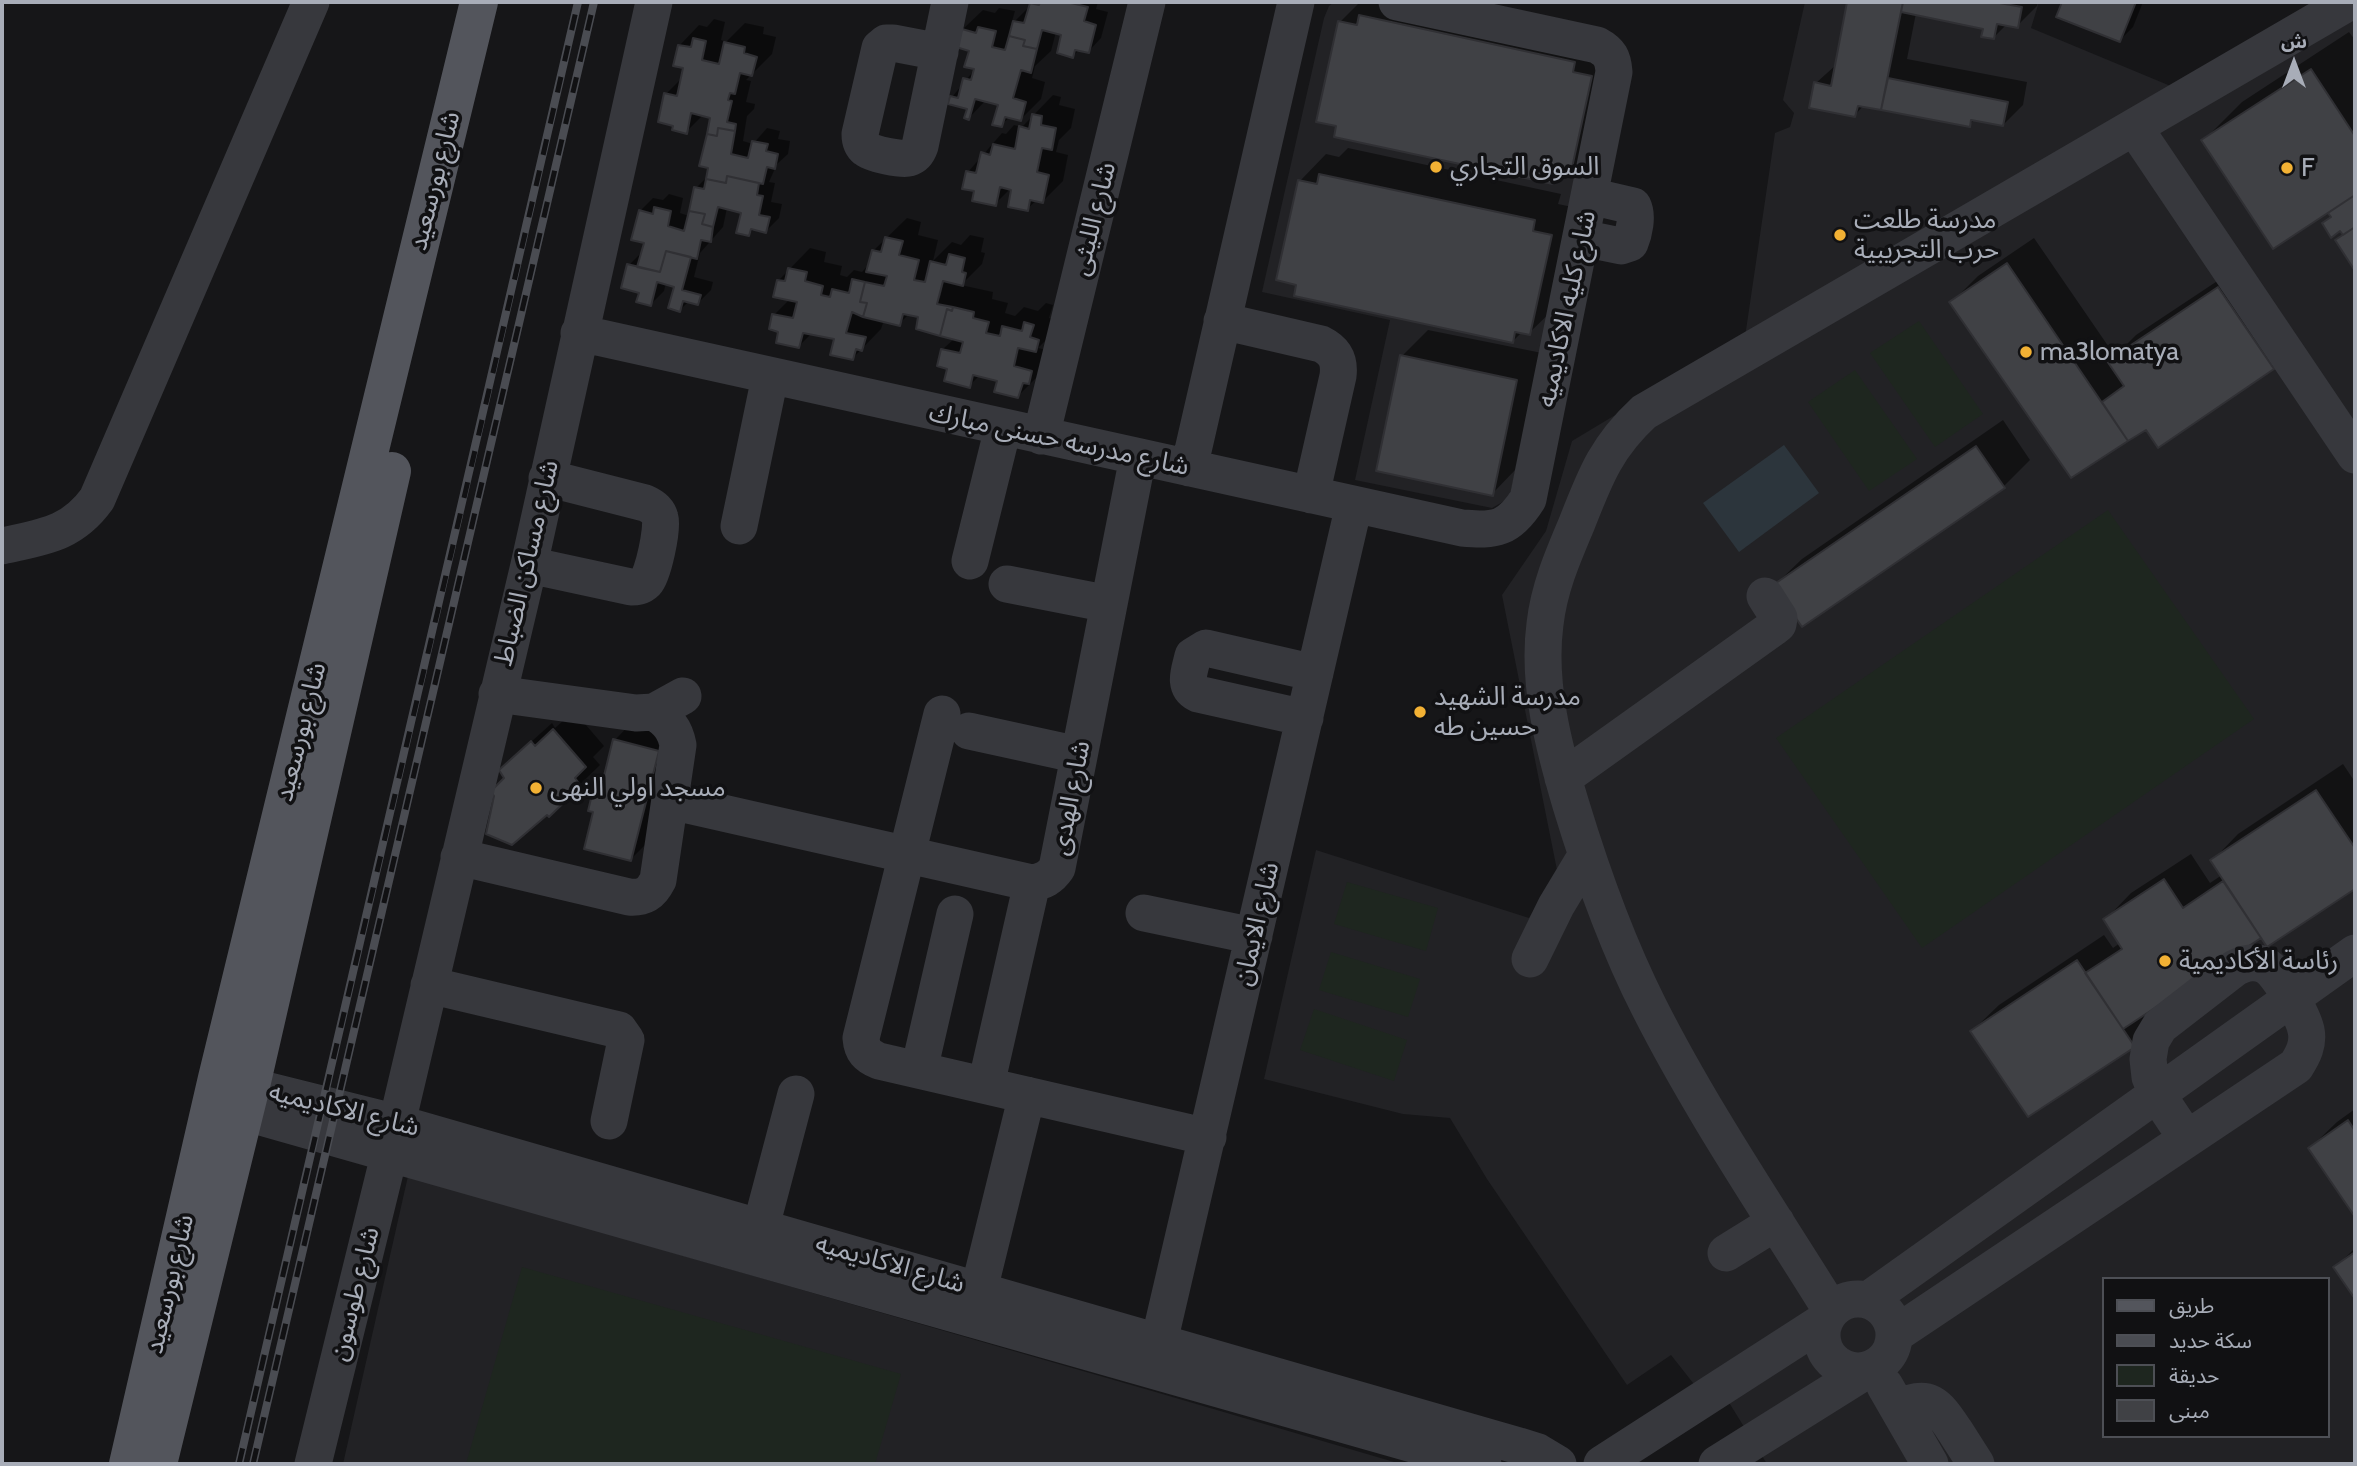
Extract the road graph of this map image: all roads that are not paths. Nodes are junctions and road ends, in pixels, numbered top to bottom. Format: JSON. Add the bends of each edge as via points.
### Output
{"nodes":[{"id":1,"x":311,"y":2,"type":"edge"},
{"id":2,"x":479,"y":2,"type":"edge"},
{"id":3,"x":500,"y":2,"type":"edge"},
{"id":4,"x":654,"y":2,"type":"edge"},
{"id":5,"x":950,"y":2,"type":"edge"},
{"id":6,"x":1147,"y":2,"type":"edge"},
{"id":7,"x":1296,"y":2,"type":"edge"},
{"id":8,"x":1397,"y":2,"type":"edge"},
{"id":9,"x":2349,"y":2,"type":"edge"},
{"id":10,"x":1477,"y":10,"type":"edge"},
{"id":11,"x":940,"y":52,"type":"dead end"},
{"id":12,"x":2134,"y":127,"type":"junction"},
{"id":13,"x":1590,"y":196,"type":"junction"},
{"id":14,"x":1581,"y":238,"type":"junction"},
{"id":15,"x":1222,"y":321,"type":"junction"},
{"id":16,"x":579,"y":333,"type":"junction"},
{"id":17,"x":770,"y":377,"type":"junction"},
{"id":18,"x":1003,"y":428,"type":"junction"},
{"id":19,"x":1041,"y":436,"type":"junction"},
{"id":20,"x":2355,"y":455,"type":"edge"},
{"id":21,"x":1138,"y":457,"type":"junction"},
{"id":22,"x":1189,"y":468,"type":"junction"},
{"id":23,"x":547,"y":478,"type":"junction"},
{"id":24,"x":1311,"y":495,"type":"junction"},
{"id":25,"x":1528,"y":499,"type":"joint"},
{"id":26,"x":1354,"y":505,"type":"junction"},
{"id":27,"x":739,"y":526,"type":"dead end"},
{"id":28,"x":2,"y":546,"type":"edge"},
{"id":29,"x":970,"y":561,"type":"dead end"},
{"id":30,"x":528,"y":565,"type":"junction"},
{"id":31,"x":1006,"y":584,"type":"dead end"},
{"id":32,"x":1765,"y":596,"type":"dead end"},
{"id":33,"x":1109,"y":604,"type":"junction"},
{"id":34,"x":1315,"y":673,"type":"junction"},
{"id":35,"x":497,"y":694,"type":"junction"},
{"id":36,"x":1304,"y":718,"type":"junction"},
{"id":37,"x":1079,"y":755,"type":"junction"},
{"id":38,"x":1563,"y":778,"type":"junction"},
{"id":39,"x":670,"y":801,"type":"junction"},
{"id":40,"x":907,"y":855,"type":"junction"},
{"id":41,"x":1587,"y":856,"type":"junction"},
{"id":42,"x":459,"y":857,"type":"junction"},
{"id":43,"x":1032,"y":883,"type":"junction"},
{"id":44,"x":1144,"y":913,"type":"dead end"},
{"id":45,"x":955,"y":914,"type":"dead end"},
{"id":46,"x":1254,"y":936,"type":"junction"},
{"id":47,"x":2355,"y":953,"type":"edge"},
{"id":48,"x":1530,"y":959,"type":"dead end"},
{"id":49,"x":429,"y":985,"type":"junction"},
{"id":50,"x":2290,"y":998,"type":"junction"},
{"id":51,"x":919,"y":1070,"type":"junction"},
{"id":52,"x":986,"y":1086,"type":"junction"},
{"id":53,"x":796,"y":1094,"type":"dead end"},
{"id":54,"x":2157,"y":1094,"type":"junction"},
{"id":55,"x":231,"y":1095,"type":"junction"},
{"id":56,"x":1027,"y":1095,"type":"junction"},
{"id":57,"x":609,"y":1121,"type":"dead end"},
{"id":58,"x":1208,"y":1137,"type":"junction"},
{"id":59,"x":393,"y":1138,"type":"junction"},
{"id":60,"x":2187,"y":1139,"type":"junction"},
{"id":61,"x":1776,"y":1222,"type":"junction"},
{"id":62,"x":757,"y":1241,"type":"junction"},
{"id":63,"x":1726,"y":1253,"type":"dead end"},
{"id":64,"x":1868,"y":1300,"type":"junction"},
{"id":65,"x":975,"y":1304,"type":"junction"},
{"id":66,"x":1828,"y":1316,"type":"junction"},
{"id":67,"x":1894,"y":1335,"type":"junction"},
{"id":68,"x":1159,"y":1342,"type":"junction"},
{"id":69,"x":1871,"y":1369,"type":"junction"},
{"id":70,"x":1898,"y":1408,"type":"junction"},
{"id":71,"x":1344,"y":1410,"type":"junction"},
{"id":72,"x":128,"y":1464,"type":"edge"},
{"id":73,"x":158,"y":1464,"type":"edge"},
{"id":74,"x":313,"y":1464,"type":"edge"},
{"id":75,"x":1483,"y":1464,"type":"edge"},
{"id":76,"x":1558,"y":1464,"type":"edge"},
{"id":77,"x":1602,"y":1464,"type":"edge"},
{"id":78,"x":1717,"y":1464,"type":"edge"},
{"id":79,"x":1930,"y":1464,"type":"edge"},
{"id":80,"x":1976,"y":1464,"type":"edge"}],
"edges":[{"from":1,"to":28,"type":"street","via":[[97,499],[68,528]]},
{"from":2,"to":55,"type":"main road","name":"شارع بورسعيد"},
{"from":3,"to":55,"type":"main road","name":"شارع بورسعيد"},
{"from":4,"to":16,"type":"street","name":"شارع مساكن الضباط"},
{"from":5,"to":11,"type":"street"},
{"from":6,"to":19,"type":"street","name":"شارع الليثى"},
{"from":7,"to":15,"type":"street"},
{"from":8,"to":10,"type":"street"},
{"from":9,"to":12,"type":"street"},
{"from":10,"to":13,"type":"street","name":"شارع كليه الاكاديميه","via":[[1608,50],[1614,72]]},
{"from":12,"to":20,"type":"street"},
{"from":12,"to":38,"type":"street","via":[[1666,397],[1625,430],[1596,474],[1550,595],[1545,683]]},
{"from":13,"to":14,"type":"street","name":"شارع كليه الاكاديميه"},
{"from":13,"to":14,"type":"street","via":[[1633,206],[1632,239],[1621,246]]},
{"from":14,"to":25,"type":"street","name":"شارع كليه الاكاديميه"},
{"from":15,"to":22,"type":"street"},
{"from":15,"to":24,"type":"street","via":[[1321,344],[1337,356],[1338,376]]},
{"from":16,"to":17,"type":"street","name":"شارع مدرسه حسنى مبارك"},
{"from":16,"to":23,"type":"street","name":"شارع مساكن الضباط"},
{"from":17,"to":18,"type":"street","name":"شارع مدرسه حسنى مبارك"},
{"from":17,"to":27,"type":"street"},
{"from":18,"to":19,"type":"street","name":"شارع مدرسه حسنى مبارك"},
{"from":18,"to":29,"type":"street"},
{"from":19,"to":21,"type":"street","name":"شارع مدرسه حسنى مبارك"},
{"from":21,"to":22,"type":"street","name":"شارع مدرسه حسنى مبارك"},
{"from":21,"to":33,"type":"street","name":"شارع الهدى"},
{"from":22,"to":24,"type":"street","name":"شارع مدرسه حسنى مبارك"},
{"from":23,"to":30,"type":"street","name":"شارع مساكن الضباط"},
{"from":23,"to":30,"type":"street","via":[[654,507],[661,527],[652,572],[640,587],[631,587]]},
{"from":24,"to":26,"type":"street","name":"شارع مدرسه حسنى مبارك"},
{"from":25,"to":26,"type":"street","name":"شارع مدرسه حسنى مبارك","via":[[1504,526],[1485,530]]},
{"from":26,"to":34,"type":"street","name":"شارع الايمان"},
{"from":30,"to":35,"type":"street","name":"شارع مساكن الضباط"},
{"from":31,"to":33,"type":"street"},
{"from":32,"to":38,"type":"street","via":[[1778,624]]},
{"from":33,"to":37,"type":"street","name":"شارع الهدى"},
{"from":34,"to":36,"type":"street","name":"شارع الايمان"},
{"from":34,"to":36,"type":"street","via":[[1206,649],[1193,656],[1188,677],[1192,691]]},
{"from":35,"to":39,"type":"street","via":[[635,713],[668,704],[666,720],[675,731],[678,746]]},
{"from":35,"to":42,"type":"street","name":"شارع مساكن الضباط"},
{"from":36,"to":46,"type":"street","name":"شارع الايمان"},
{"from":37,"to":40,"type":"street","via":[[956,723]]},
{"from":37,"to":43,"type":"street","name":"شارع الهدى","via":[[1057,868],[1043,881]]},
{"from":38,"to":41,"type":"street"},
{"from":39,"to":40,"type":"street","name":"شارع الهدى"},
{"from":39,"to":42,"type":"street","via":[[658,880],[641,898]]},
{"from":40,"to":43,"type":"street","name":"شارع الهدى"},
{"from":40,"to":51,"type":"street","via":[[860,1038],[869,1057]]},
{"from":41,"to":48,"type":"street"},
{"from":41,"to":61,"type":"street","via":[[1648,1006]]},
{"from":42,"to":49,"type":"street","name":"شارع مساكن الضباط"},
{"from":43,"to":52,"type":"street"},
{"from":44,"to":46,"type":"street"},
{"from":45,"to":51,"type":"street"},
{"from":46,"to":58,"type":"street","name":"شارع الايمان"},
{"from":47,"to":50,"type":"street"},
{"from":49,"to":57,"type":"street","via":[[619,1030],[626,1040]]},
{"from":49,"to":59,"type":"street","name":"شارع مساكن الضباط"},
{"from":50,"to":54,"type":"street"},
{"from":50,"to":54,"type":"street","via":[[2267,966],[2256,962],[2235,968],[2160,1026],[2148,1059]]},
{"from":50,"to":60,"type":"street","via":[[2307,1032],[2306,1050],[2296,1066]]},
{"from":51,"to":52,"type":"street"},
{"from":52,"to":56,"type":"street"},
{"from":53,"to":62,"type":"street"},
{"from":54,"to":60,"type":"street"},
{"from":54,"to":64,"type":"street"},
{"from":55,"to":59,"type":"street","name":"شارع الاكاديميه"},
{"from":55,"to":72,"type":"main road","name":"شارع بورسعيد"},
{"from":55,"to":73,"type":"main road","name":"شارع بورسعيد"},
{"from":56,"to":58,"type":"street"},
{"from":56,"to":65,"type":"street"},
{"from":58,"to":68,"type":"street","name":"شارع الايمان"},
{"from":59,"to":62,"type":"street","name":"شارع الاكاديميه"},
{"from":59,"to":74,"type":"street","name":"شارع طوسون"},
{"from":60,"to":67,"type":"street"},
{"from":61,"to":63,"type":"street"},
{"from":61,"to":66,"type":"street"},
{"from":62,"to":65,"type":"street","name":"شارع الاكاديميه"},
{"from":64,"to":66,"type":"street","via":[[1842,1302]]},
{"from":64,"to":67,"type":"street","via":[[1891,1320]]},
{"from":65,"to":68,"type":"street","name":"شارع الاكاديميه"},
{"from":65,"to":71,"type":"street","name":"شارع الاكاديميه"},
{"from":66,"to":69,"type":"street","via":[[1821,1337],[1825,1353],[1850,1371]]},
{"from":66,"to":77,"type":"street"},
{"from":67,"to":69,"type":"street","via":[[1885,1359]]},
{"from":68,"to":71,"type":"street","name":"شارع الاكاديميه"},
{"from":69,"to":70,"type":"street"},
{"from":69,"to":78,"type":"street"},
{"from":70,"to":79,"type":"street"},
{"from":70,"to":80,"type":"street","via":[[1919,1401],[1940,1408]]},
{"from":71,"to":75,"type":"street","name":"شارع الاكاديميه"},
{"from":71,"to":76,"type":"street","name":"شارع الاكاديميه","via":[[1528,1449]]}]}
